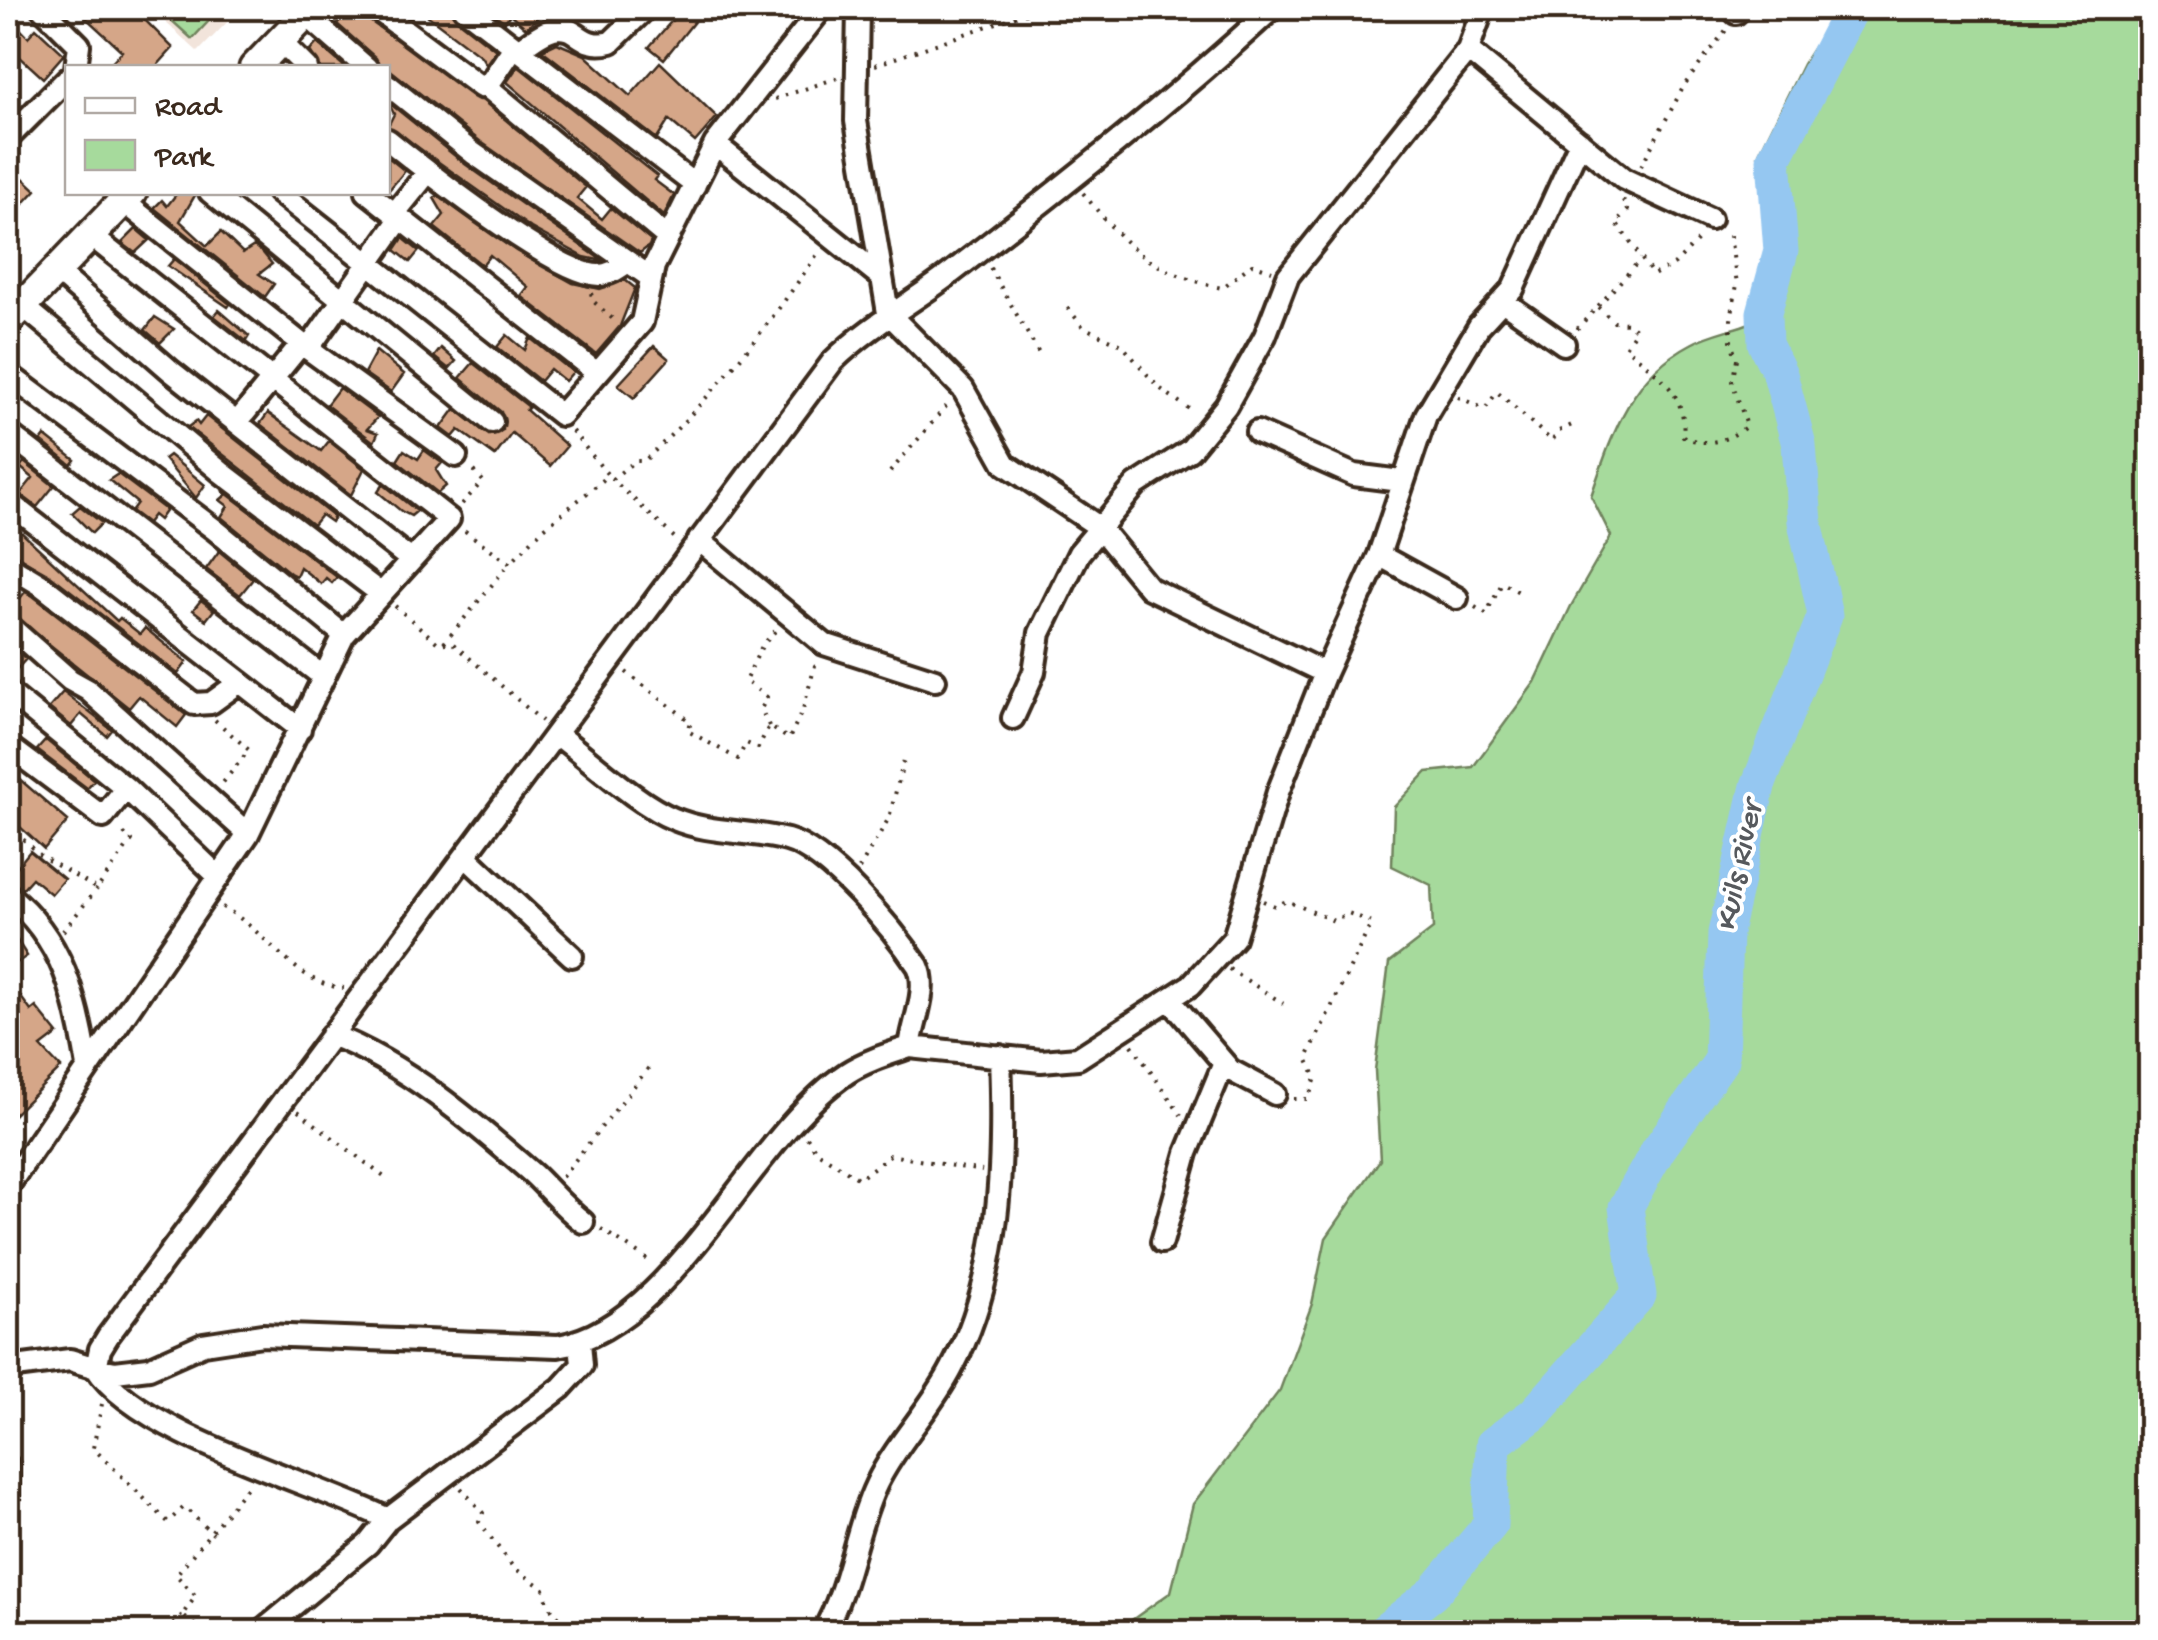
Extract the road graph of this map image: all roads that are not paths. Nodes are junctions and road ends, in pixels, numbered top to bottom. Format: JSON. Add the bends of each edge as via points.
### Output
{"nodes":[{"id":1,"x":42,"y":8,"type":"edge"},
{"id":2,"x":376,"y":8,"type":"edge"},
{"id":3,"x":464,"y":8,"type":"edge"},
{"id":4,"x":646,"y":8,"type":"edge"},
{"id":5,"x":822,"y":8,"type":"edge"},
{"id":6,"x":858,"y":8,"type":"edge"},
{"id":7,"x":1273,"y":8,"type":"edge"},
{"id":8,"x":1483,"y":8,"type":"edge"},
{"id":9,"x":308,"y":11,"type":"edge"},
{"id":10,"x":280,"y":40,"type":"junction"},
{"id":11,"x":516,"y":48,"type":"junction"},
{"id":12,"x":1468,"y":50,"type":"junction"},
{"id":13,"x":76,"y":65,"type":"edge"},
{"id":14,"x":257,"y":65,"type":"edge"},
{"id":15,"x":304,"y":65,"type":"edge"},
{"id":16,"x":364,"y":65,"type":"edge"},
{"id":17,"x":65,"y":81,"type":"edge"},
{"id":18,"x":486,"y":86,"type":"junction"},
{"id":19,"x":390,"y":87,"type":"edge"},
{"id":20,"x":8,"y":138,"type":"edge"},
{"id":21,"x":390,"y":142,"type":"edge"},
{"id":22,"x":1580,"y":142,"type":"junction"},
{"id":23,"x":714,"y":144,"type":"junction"},
{"id":24,"x":428,"y":172,"type":"junction"},
{"id":25,"x":695,"y":185,"type":"junction"},
{"id":26,"x":214,"y":195,"type":"edge"},
{"id":27,"x":282,"y":195,"type":"edge"},
{"id":28,"x":370,"y":195,"type":"edge"},
{"id":29,"x":127,"y":197,"type":"edge"},
{"id":30,"x":397,"y":216,"type":"junction"},
{"id":31,"x":1710,"y":219,"type":"road end"},
{"id":32,"x":90,"y":235,"type":"junction"},
{"id":33,"x":667,"y":237,"type":"junction"},
{"id":34,"x":628,"y":262,"type":"junction"},
{"id":35,"x":369,"y":264,"type":"junction"},
{"id":36,"x":56,"y":271,"type":"junction"},
{"id":37,"x":880,"y":276,"type":"junction"},
{"id":38,"x":650,"y":277,"type":"junction"},
{"id":39,"x":1504,"y":302,"type":"junction"},
{"id":40,"x":342,"y":304,"type":"junction"},
{"id":41,"x":15,"y":313,"type":"edge"},
{"id":42,"x":888,"y":313,"type":"junction"},
{"id":43,"x":1564,"y":344,"type":"road end"},
{"id":44,"x":305,"y":347,"type":"junction"},
{"id":45,"x":597,"y":373,"type":"junction"},
{"id":46,"x":8,"y":374,"type":"edge"},
{"id":47,"x":272,"y":381,"type":"junction"},
{"id":48,"x":239,"y":420,"type":"junction"},
{"id":49,"x":492,"y":422,"type":"dead end"},
{"id":50,"x":1258,"y":432,"type":"dead end"},
{"id":51,"x":8,"y":433,"type":"edge"},
{"id":52,"x":456,"y":456,"type":"road end"},
{"id":53,"x":1401,"y":481,"type":"junction"},
{"id":54,"x":8,"y":502,"type":"edge"},
{"id":55,"x":1099,"y":527,"type":"junction"},
{"id":56,"x":695,"y":546,"type":"junction"},
{"id":57,"x":1379,"y":556,"type":"junction"},
{"id":58,"x":411,"y":560,"type":"junction"},
{"id":59,"x":8,"y":564,"type":"edge"},
{"id":60,"x":380,"y":593,"type":"junction"},
{"id":61,"x":1457,"y":598,"type":"road end"},
{"id":62,"x":8,"y":625,"type":"edge"},
{"id":63,"x":344,"y":634,"type":"junction"},
{"id":64,"x":1324,"y":673,"type":"junction"},
{"id":65,"x":321,"y":675,"type":"junction"},
{"id":66,"x":935,"y":680,"type":"dead end"},
{"id":67,"x":240,"y":682,"type":"junction"},
{"id":68,"x":8,"y":692,"type":"edge"},
{"id":69,"x":1012,"y":718,"type":"dead end"},
{"id":70,"x":300,"y":729,"type":"junction"},
{"id":71,"x":556,"y":734,"type":"junction"},
{"id":72,"x":10,"y":753,"type":"edge"},
{"id":73,"x":126,"y":788,"type":"junction"},
{"id":74,"x":248,"y":834,"type":"junction"},
{"id":75,"x":465,"y":856,"type":"junction"},
{"id":76,"x":219,"y":877,"type":"junction"},
{"id":77,"x":8,"y":895,"type":"edge"},
{"id":78,"x":572,"y":956,"type":"dead end"},
{"id":79,"x":1170,"y":1000,"type":"junction"},
{"id":80,"x":331,"y":1035,"type":"junction"},
{"id":81,"x":910,"y":1047,"type":"junction"},
{"id":82,"x":1000,"y":1056,"type":"junction"},
{"id":83,"x":1224,"y":1064,"type":"junction"},
{"id":84,"x":88,"y":1067,"type":"junction"},
{"id":85,"x":1274,"y":1094,"type":"road end"},
{"id":86,"x":8,"y":1186,"type":"edge"},
{"id":87,"x":582,"y":1222,"type":"road end"},
{"id":88,"x":1162,"y":1242,"type":"dead end"},
{"id":89,"x":580,"y":1342,"type":"junction"},
{"id":90,"x":8,"y":1368,"type":"edge"},
{"id":91,"x":102,"y":1377,"type":"junction"},
{"id":92,"x":8,"y":1466,"type":"edge"},
{"id":93,"x":8,"y":1496,"type":"edge"},
{"id":94,"x":388,"y":1520,"type":"junction"},
{"id":95,"x":262,"y":1632,"type":"edge"},
{"id":96,"x":823,"y":1632,"type":"edge"}],
"edges":[{"from":1,"to":13,"type":"street","via":[[79,45]]},
{"from":2,"to":18,"type":"street"},
{"from":3,"to":11,"type":"street"},
{"from":4,"to":11,"type":"street","via":[[626,31],[602,44],[557,19]]},
{"from":5,"to":23,"type":"street"},
{"from":6,"to":37,"type":"street","via":[[856,121]]},
{"from":7,"to":42,"type":"street","via":[[1218,61],[977,253]]},
{"from":8,"to":12,"type":"street"},
{"from":9,"to":10,"type":"main road"},
{"from":9,"to":16,"type":"street"},
{"from":10,"to":14,"type":"main road"},
{"from":10,"to":15,"type":"street"},
{"from":11,"to":18,"type":"street"},
{"from":11,"to":25,"type":"street"},
{"from":12,"to":22,"type":"street"},
{"from":12,"to":55,"type":"street","via":[[1288,276],[1265,336],[1210,426],[1190,450],[1136,485]]},
{"from":17,"to":20,"type":"street"},
{"from":18,"to":33,"type":"street"},
{"from":19,"to":34,"type":"street"},
{"from":21,"to":24,"type":"street"},
{"from":22,"to":31,"type":"street","via":[[1633,184]]},
{"from":22,"to":39,"type":"street"},
{"from":23,"to":25,"type":"street"},
{"from":23,"to":37,"type":"street"},
{"from":24,"to":30,"type":"street"},
{"from":24,"to":34,"type":"street","via":[[514,234],[588,273],[606,274]]},
{"from":25,"to":33,"type":"street"},
{"from":26,"to":40,"type":"street"},
{"from":27,"to":35,"type":"street"},
{"from":28,"to":30,"type":"street"},
{"from":29,"to":32,"type":"main road"},
{"from":29,"to":44,"type":"street"},
{"from":30,"to":35,"type":"street"},
{"from":30,"to":45,"type":"street"},
{"from":32,"to":36,"type":"main road"},
{"from":32,"to":47,"type":"street"},
{"from":33,"to":38,"type":"street"},
{"from":34,"to":38,"type":"street"},
{"from":35,"to":40,"type":"street"},
{"from":35,"to":45,"type":"street","via":[[561,414]]},
{"from":36,"to":41,"type":"main road"},
{"from":36,"to":48,"type":"street"},
{"from":37,"to":42,"type":"street"},
{"from":38,"to":45,"type":"street","via":[[637,330]]},
{"from":39,"to":43,"type":"street"},
{"from":39,"to":53,"type":"street","via":[[1479,326],[1440,387]]},
{"from":40,"to":44,"type":"street"},
{"from":40,"to":49,"type":"street"},
{"from":41,"to":60,"type":"street"},
{"from":42,"to":55,"type":"street","via":[[964,389],[1004,464]]},
{"from":42,"to":56,"type":"street","via":[[833,361]]},
{"from":44,"to":47,"type":"street"},
{"from":44,"to":52,"type":"street"},
{"from":46,"to":63,"type":"street"},
{"from":47,"to":48,"type":"street"},
{"from":47,"to":58,"type":"street","via":[[449,519]]},
{"from":48,"to":58,"type":"street"},
{"from":50,"to":53,"type":"street","via":[[1354,476]]},
{"from":51,"to":65,"type":"street"},
{"from":53,"to":57,"type":"street"},
{"from":54,"to":67,"type":"street"},
{"from":55,"to":64,"type":"street","via":[[1149,588]]},
{"from":55,"to":69,"type":"street","via":[[1060,587]]},
{"from":56,"to":66,"type":"street","via":[[824,644]]},
{"from":56,"to":71,"type":"street"},
{"from":57,"to":61,"type":"street"},
{"from":57,"to":64,"type":"street"},
{"from":58,"to":60,"type":"street"},
{"from":59,"to":67,"type":"street","via":[[200,706]]},
{"from":60,"to":63,"type":"street"},
{"from":62,"to":74,"type":"street"},
{"from":63,"to":65,"type":"street"},
{"from":64,"to":79,"type":"street","via":[[1265,827],[1234,938]]},
{"from":65,"to":70,"type":"street"},
{"from":67,"to":70,"type":"street"},
{"from":68,"to":73,"type":"street"},
{"from":70,"to":74,"type":"street"},
{"from":71,"to":75,"type":"street"},
{"from":71,"to":81,"type":"street","via":[[661,813],[698,827],[800,844],[847,885],[923,976]]},
{"from":72,"to":73,"type":"street","via":[[103,817]]},
{"from":73,"to":76,"type":"street"},
{"from":74,"to":76,"type":"street"},
{"from":75,"to":78,"type":"street"},
{"from":75,"to":80,"type":"street"},
{"from":76,"to":84,"type":"street"},
{"from":77,"to":84,"type":"street","via":[[54,942]]},
{"from":79,"to":82,"type":"street","via":[[1078,1058]]},
{"from":79,"to":83,"type":"street"},
{"from":80,"to":87,"type":"street","via":[[371,1050],[431,1092]]},
{"from":80,"to":91,"type":"street","via":[[108,1336]]},
{"from":81,"to":82,"type":"street"},
{"from":81,"to":89,"type":"street","via":[[848,1072],[797,1120],[667,1275],[636,1306]]},
{"from":82,"to":96,"type":"street","via":[[993,1239],[966,1340],[876,1484]]},
{"from":83,"to":85,"type":"street"},
{"from":83,"to":88,"type":"street"},
{"from":84,"to":86,"type":"street"},
{"from":89,"to":91,"type":"street","via":[[262,1335],[203,1344],[150,1368]]},
{"from":89,"to":94,"type":"street","via":[[582,1365],[562,1388]]},
{"from":90,"to":91,"type":"street","via":[[70,1360]]},
{"from":91,"to":94,"type":"street","via":[[259,1468]]},
{"from":92,"to":93,"type":"street"},
{"from":94,"to":95,"type":"street"}]}
